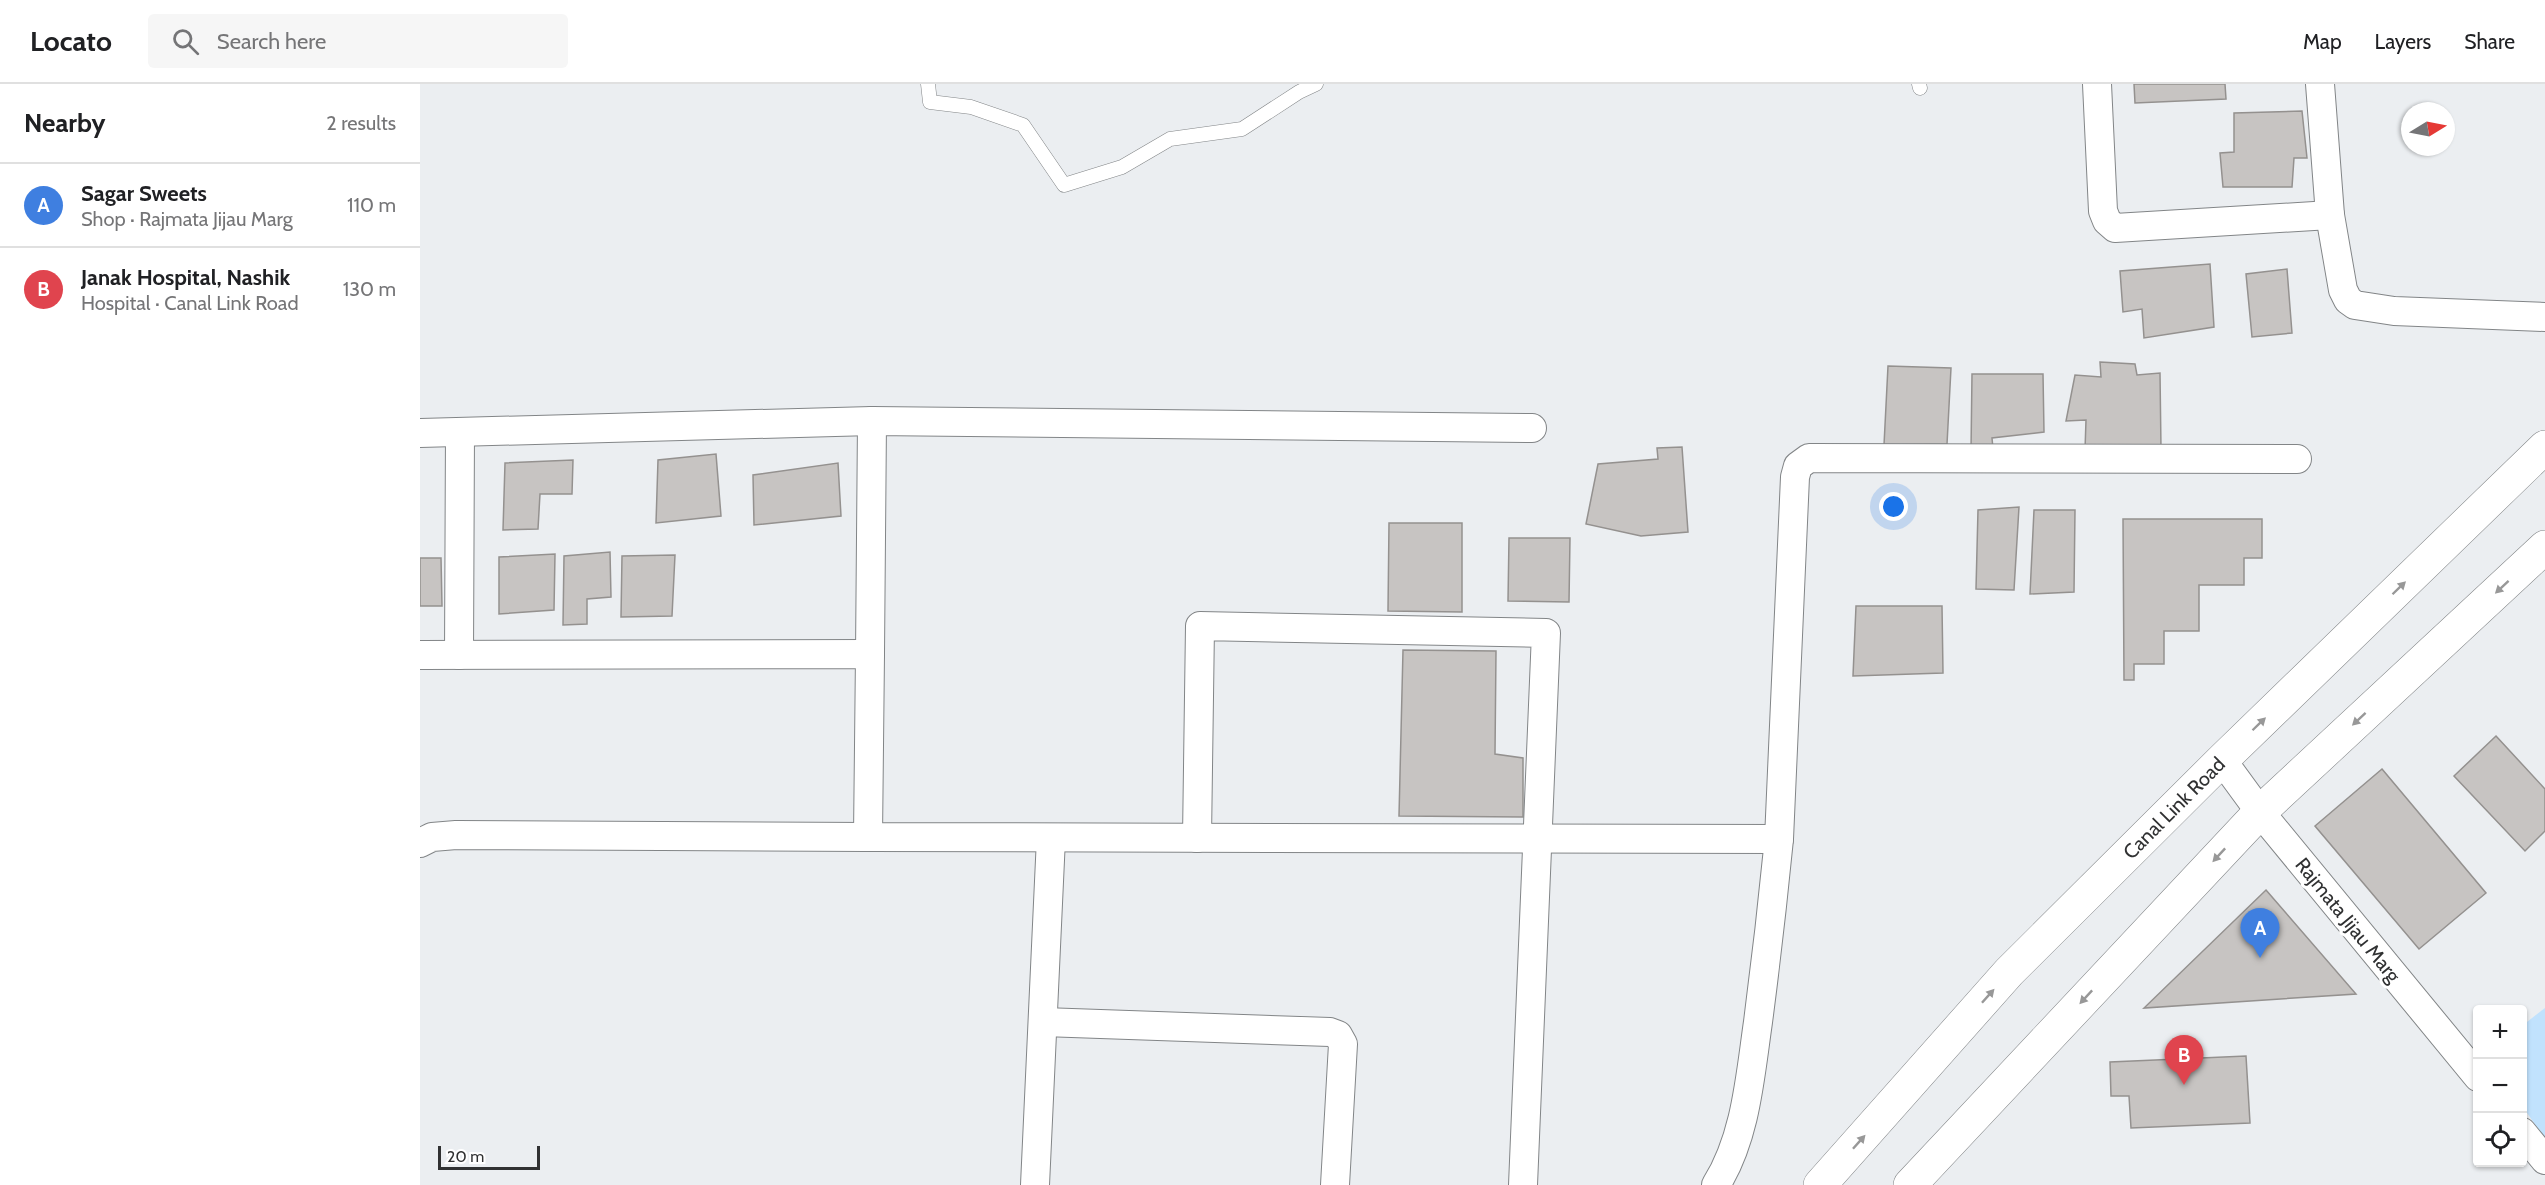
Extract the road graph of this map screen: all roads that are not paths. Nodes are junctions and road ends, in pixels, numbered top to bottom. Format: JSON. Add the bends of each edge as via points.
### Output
{"nodes":[{"id":1,"x":928,"y":84,"type":"edge"},
{"id":2,"x":1316,"y":84,"type":"edge"},
{"id":3,"x":2097,"y":84,"type":"edge"},
{"id":4,"x":2320,"y":84,"type":"edge"},
{"id":5,"x":2330,"y":215,"type":"junction"},
{"id":6,"x":2545,"y":317,"type":"edge"},
{"id":7,"x":872,"y":421,"type":"junction"},
{"id":8,"x":1532,"y":428,"type":"dead end"},
{"id":9,"x":460,"y":432,"type":"junction"},
{"id":10,"x":420,"y":433,"type":"edge"},
{"id":11,"x":2545,"y":447,"type":"edge"},
{"id":12,"x":2297,"y":459,"type":"dead end"},
{"id":13,"x":2545,"y":547,"type":"edge"},
{"id":14,"x":870,"y":654,"type":"junction"},
{"id":15,"x":420,"y":655,"type":"edge"},
{"id":16,"x":459,"y":655,"type":"junction"},
{"id":17,"x":2222,"y":760,"type":"junction"},
{"id":18,"x":2260,"y":812,"type":"junction"},
{"id":19,"x":868,"y":837,"type":"junction"},
{"id":20,"x":1051,"y":838,"type":"junction"},
{"id":21,"x":1197,"y":838,"type":"junction"},
{"id":22,"x":1536,"y":839,"type":"junction"},
{"id":23,"x":1779,"y":839,"type":"junction"},
{"id":24,"x":420,"y":843,"type":"edge"},
{"id":25,"x":1043,"y":1022,"type":"junction"},
{"id":26,"x":2473,"y":1071,"type":"edge"},
{"id":27,"x":1035,"y":1185,"type":"edge"},
{"id":28,"x":1335,"y":1185,"type":"edge"},
{"id":29,"x":1523,"y":1185,"type":"edge"},
{"id":30,"x":1716,"y":1185,"type":"edge"},
{"id":31,"x":1820,"y":1185,"type":"edge"},
{"id":32,"x":1910,"y":1185,"type":"edge"}],
"edges":[{"from":1,"to":2,"type":"lane","via":[[930,102],[971,107],[1023,125],[1064,185],[1122,167],[1170,139],[1242,129]]},
{"from":3,"to":5,"type":"street","via":[[2103,211],[2115,228]]},
{"from":4,"to":5,"type":"street"},
{"from":5,"to":6,"type":"street","via":[[2343,290],[2355,305],[2394,311]]},
{"from":7,"to":8,"type":"street"},
{"from":7,"to":9,"type":"street"},
{"from":7,"to":14,"type":"street"},
{"from":9,"to":10,"type":"street"},
{"from":9,"to":16,"type":"street"},
{"from":17,"to":11,"type":"main road","name":"Canal Link Road","one_way":true},
{"from":12,"to":23,"type":"street","via":[[1809,459],[1798,466]]},
{"from":13,"to":18,"type":"main road","one_way":true},
{"from":14,"to":16,"type":"street"},
{"from":14,"to":19,"type":"street"},
{"from":15,"to":16,"type":"street"},
{"from":17,"to":18,"type":"street","name":"Rajmata Jijau Marg"},
{"from":31,"to":17,"type":"main road","name":"Canal Link Road","one_way":true,"via":[[2009,972]]},
{"from":18,"to":26,"type":"street","name":"Rajmata Jijau Marg"},
{"from":18,"to":32,"type":"main road","one_way":true},
{"from":19,"to":20,"type":"street"},
{"from":19,"to":24,"type":"street","via":[[456,835],[432,837]]},
{"from":20,"to":21,"type":"street"},
{"from":20,"to":25,"type":"street"},
{"from":21,"to":22,"type":"street"},
{"from":21,"to":22,"type":"street","via":[[1200,626],[1546,633]]},
{"from":22,"to":23,"type":"street"},
{"from":22,"to":29,"type":"street"},
{"from":23,"to":30,"type":"street","via":[[1748,1090],[1730,1162]]},
{"from":25,"to":27,"type":"street"},
{"from":25,"to":28,"type":"street","via":[[1338,1035],[1343,1044]]}]}
